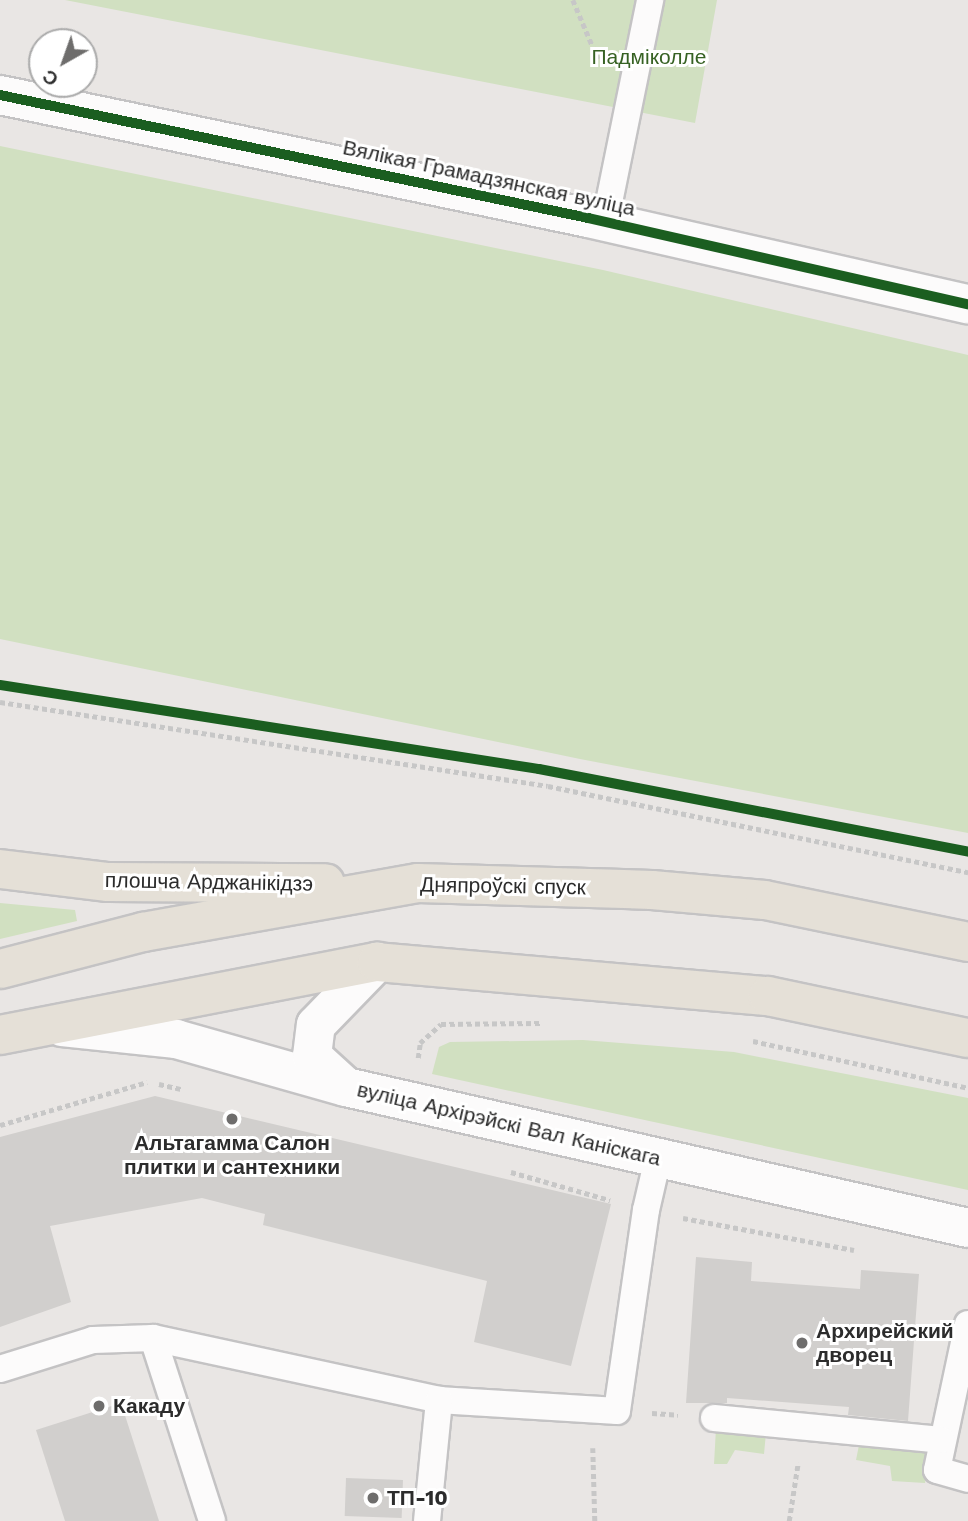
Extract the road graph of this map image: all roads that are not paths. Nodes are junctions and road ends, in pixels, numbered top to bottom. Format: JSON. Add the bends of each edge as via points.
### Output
{"nodes":[{"id":1,"x":650,"y":0,"type":"edge"},
{"id":2,"x":0,"y":95,"type":"edge"},
{"id":3,"x":605,"y":222,"type":"junction"},
{"id":4,"x":968,"y":304,"type":"edge"},
{"id":5,"x":0,"y":869,"type":"edge"},
{"id":6,"x":418,"y":883,"type":"junction"},
{"id":7,"x":968,"y":942,"type":"edge"},
{"id":8,"x":377,"y":962,"type":"junction"},
{"id":9,"x":0,"y":969,"type":"edge"},
{"id":10,"x":50,"y":1026,"type":"junction"},
{"id":11,"x":0,"y":1035,"type":"edge"},
{"id":12,"x":968,"y":1038,"type":"edge"},
{"id":13,"x":346,"y":1087,"type":"junction"},
{"id":14,"x":658,"y":1158,"type":"junction"},
{"id":15,"x":968,"y":1228,"type":"edge"},
{"id":16,"x":968,"y":1324,"type":"edge"},
{"id":17,"x":153,"y":1338,"type":"junction"},
{"id":18,"x":0,"y":1369,"type":"edge"},
{"id":19,"x":439,"y":1400,"type":"junction"},
{"id":20,"x":714,"y":1418,"type":"road end"},
{"id":21,"x":941,"y":1440,"type":"junction"},
{"id":22,"x":968,"y":1479,"type":"edge"},
{"id":23,"x":212,"y":1521,"type":"edge"},
{"id":24,"x":427,"y":1521,"type":"edge"}],
"edges":[{"from":1,"to":3,"type":"lane"},
{"from":2,"to":3,"type":"street","name":"Вялікая Грамадзянская вуліца"},
{"from":3,"to":4,"type":"street","name":"Вялікая Грамадзянская вуліца"},
{"from":5,"to":6,"type":"main road","name":"плошча Арджанікідзэ","via":[[108,882]]},
{"from":6,"to":7,"type":"main road","name":"Дняпроўскі спуск","via":[[652,890],[765,900]]},
{"from":6,"to":9,"type":"main road","name":"Дняпроўскі спуск","via":[[144,932]]},
{"from":8,"to":10,"type":"main road"},
{"from":8,"to":12,"type":"main road","via":[[768,996]]},
{"from":8,"to":13,"type":"street","via":[[316,1025],[312,1056]]},
{"from":10,"to":11,"type":"main road"},
{"from":10,"to":13,"type":"street","name":"вуліца Архірэйскі Вал Каніскага","via":[[176,1040]]},
{"from":13,"to":14,"type":"street","name":"вуліца Архірэйскі Вал Каніскага"},
{"from":14,"to":15,"type":"street","name":"вуліца Архірэйскі Вал Каніскага"},
{"from":14,"to":19,"type":"lane","via":[[646,1210],[617,1411]]},
{"from":16,"to":21,"type":"lane"},
{"from":17,"to":18,"type":"lane","via":[[93,1340]]},
{"from":17,"to":19,"type":"lane"},
{"from":17,"to":23,"type":"lane"},
{"from":19,"to":24,"type":"lane"},
{"from":20,"to":21,"type":"lane"},
{"from":21,"to":22,"type":"lane","via":[[937,1469]]}]}
